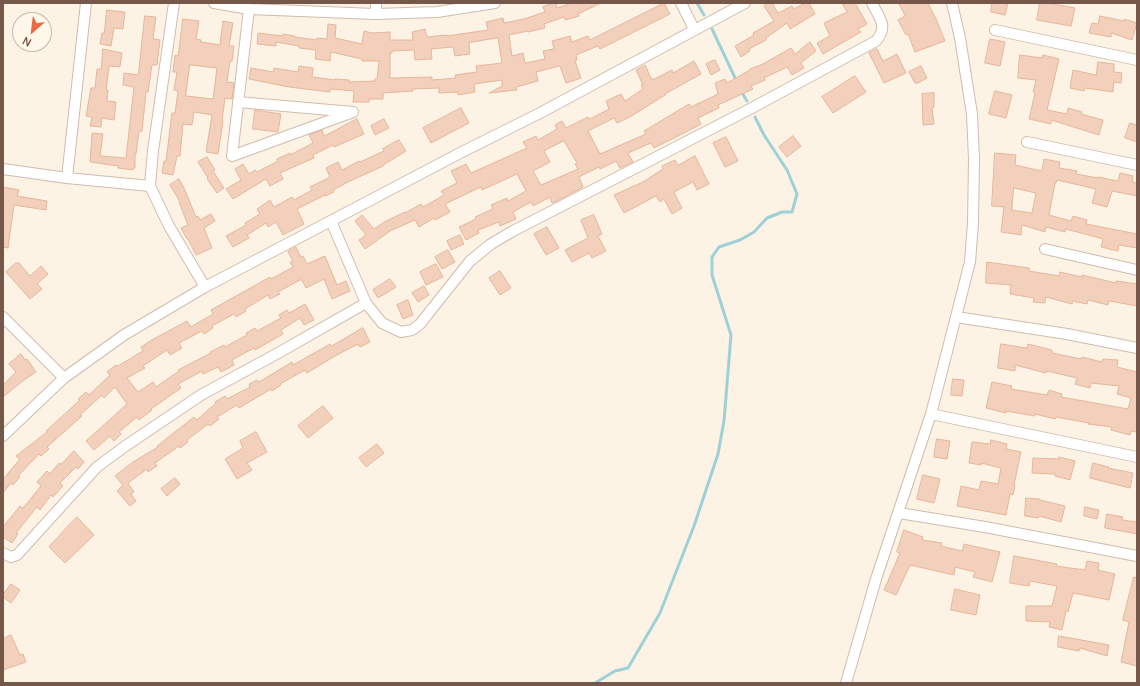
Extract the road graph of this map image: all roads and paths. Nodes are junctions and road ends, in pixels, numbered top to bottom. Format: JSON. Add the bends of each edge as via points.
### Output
{"nodes":[{"id":1,"x":86,"y":3,"type":"edge"},
{"id":2,"x":174,"y":3,"type":"edge"},
{"id":3,"x":214,"y":3,"type":"edge"},
{"id":4,"x":376,"y":3,"type":"edge"},
{"id":5,"x":495,"y":3,"type":"edge"},
{"id":6,"x":680,"y":3,"type":"edge"},
{"id":7,"x":745,"y":3,"type":"edge"},
{"id":8,"x":872,"y":3,"type":"edge"},
{"id":9,"x":952,"y":3,"type":"edge"},
{"id":10,"x":249,"y":9,"type":"junction"},
{"id":11,"x":376,"y":14,"type":"junction"},
{"id":12,"x":694,"y":29,"type":"junction"},
{"id":13,"x":996,"y":30,"type":"dead end"},
{"id":14,"x":1137,"y":60,"type":"edge"},
{"id":15,"x":238,"y":102,"type":"junction"},
{"id":16,"x":1027,"y":142,"type":"dead end"},
{"id":17,"x":1137,"y":165,"type":"edge"},
{"id":18,"x":3,"y":169,"type":"edge"},
{"id":19,"x":67,"y":178,"type":"junction"},
{"id":20,"x":150,"y":186,"type":"junction"},
{"id":21,"x":330,"y":221,"type":"junction"},
{"id":22,"x":1045,"y":250,"type":"dead end"},
{"id":23,"x":1137,"y":270,"type":"edge"},
{"id":24,"x":205,"y":287,"type":"junction"},
{"id":25,"x":366,"y":303,"type":"junction"},
{"id":26,"x":3,"y":317,"type":"edge"},
{"id":27,"x":956,"y":317,"type":"junction"},
{"id":28,"x":1137,"y":348,"type":"edge"},
{"id":29,"x":64,"y":378,"type":"junction"},
{"id":30,"x":931,"y":414,"type":"junction"},
{"id":31,"x":3,"y":436,"type":"edge"},
{"id":32,"x":1137,"y":457,"type":"edge"},
{"id":33,"x":899,"y":513,"type":"junction"},
{"id":34,"x":3,"y":553,"type":"edge"},
{"id":35,"x":1137,"y":556,"type":"edge"},
{"id":36,"x":846,"y":683,"type":"edge"}],
"edges":[{"from":1,"to":19,"type":"street"},
{"from":2,"to":20,"type":"street"},
{"from":3,"to":10,"type":"street"},
{"from":4,"to":11,"type":"street"},
{"from":5,"to":11,"type":"street","via":[[437,12]]},
{"from":6,"to":12,"type":"street"},
{"from":7,"to":12,"type":"street"},
{"from":8,"to":25,"type":"street","via":[[883,26],[882,34],[876,41],[491,244],[470,261],[420,324],[412,330],[401,332],[382,323]]},
{"from":9,"to":27,"type":"street","via":[[972,114],[974,159],[970,262]]},
{"from":10,"to":11,"type":"street"},
{"from":10,"to":15,"type":"street"},
{"from":12,"to":21,"type":"street","via":[[540,113]]},
{"from":13,"to":14,"type":"street"},
{"from":15,"to":15,"type":"street","via":[[346,111],[353,112],[232,156]]},
{"from":16,"to":17,"type":"street"},
{"from":18,"to":19,"type":"street"},
{"from":19,"to":20,"type":"street"},
{"from":20,"to":24,"type":"street","via":[[169,226]]},
{"from":21,"to":24,"type":"street"},
{"from":21,"to":25,"type":"street"},
{"from":22,"to":23,"type":"street"},
{"from":24,"to":29,"type":"street","via":[[124,335]]},
{"from":25,"to":34,"type":"street","via":[[201,395],[124,447],[97,467],[17,555]]},
{"from":26,"to":29,"type":"street"},
{"from":27,"to":28,"type":"street"},
{"from":27,"to":30,"type":"street"},
{"from":29,"to":31,"type":"street"},
{"from":30,"to":32,"type":"street"},
{"from":30,"to":33,"type":"street"},
{"from":33,"to":35,"type":"street"},
{"from":33,"to":36,"type":"street","via":[[876,579]]}]}
